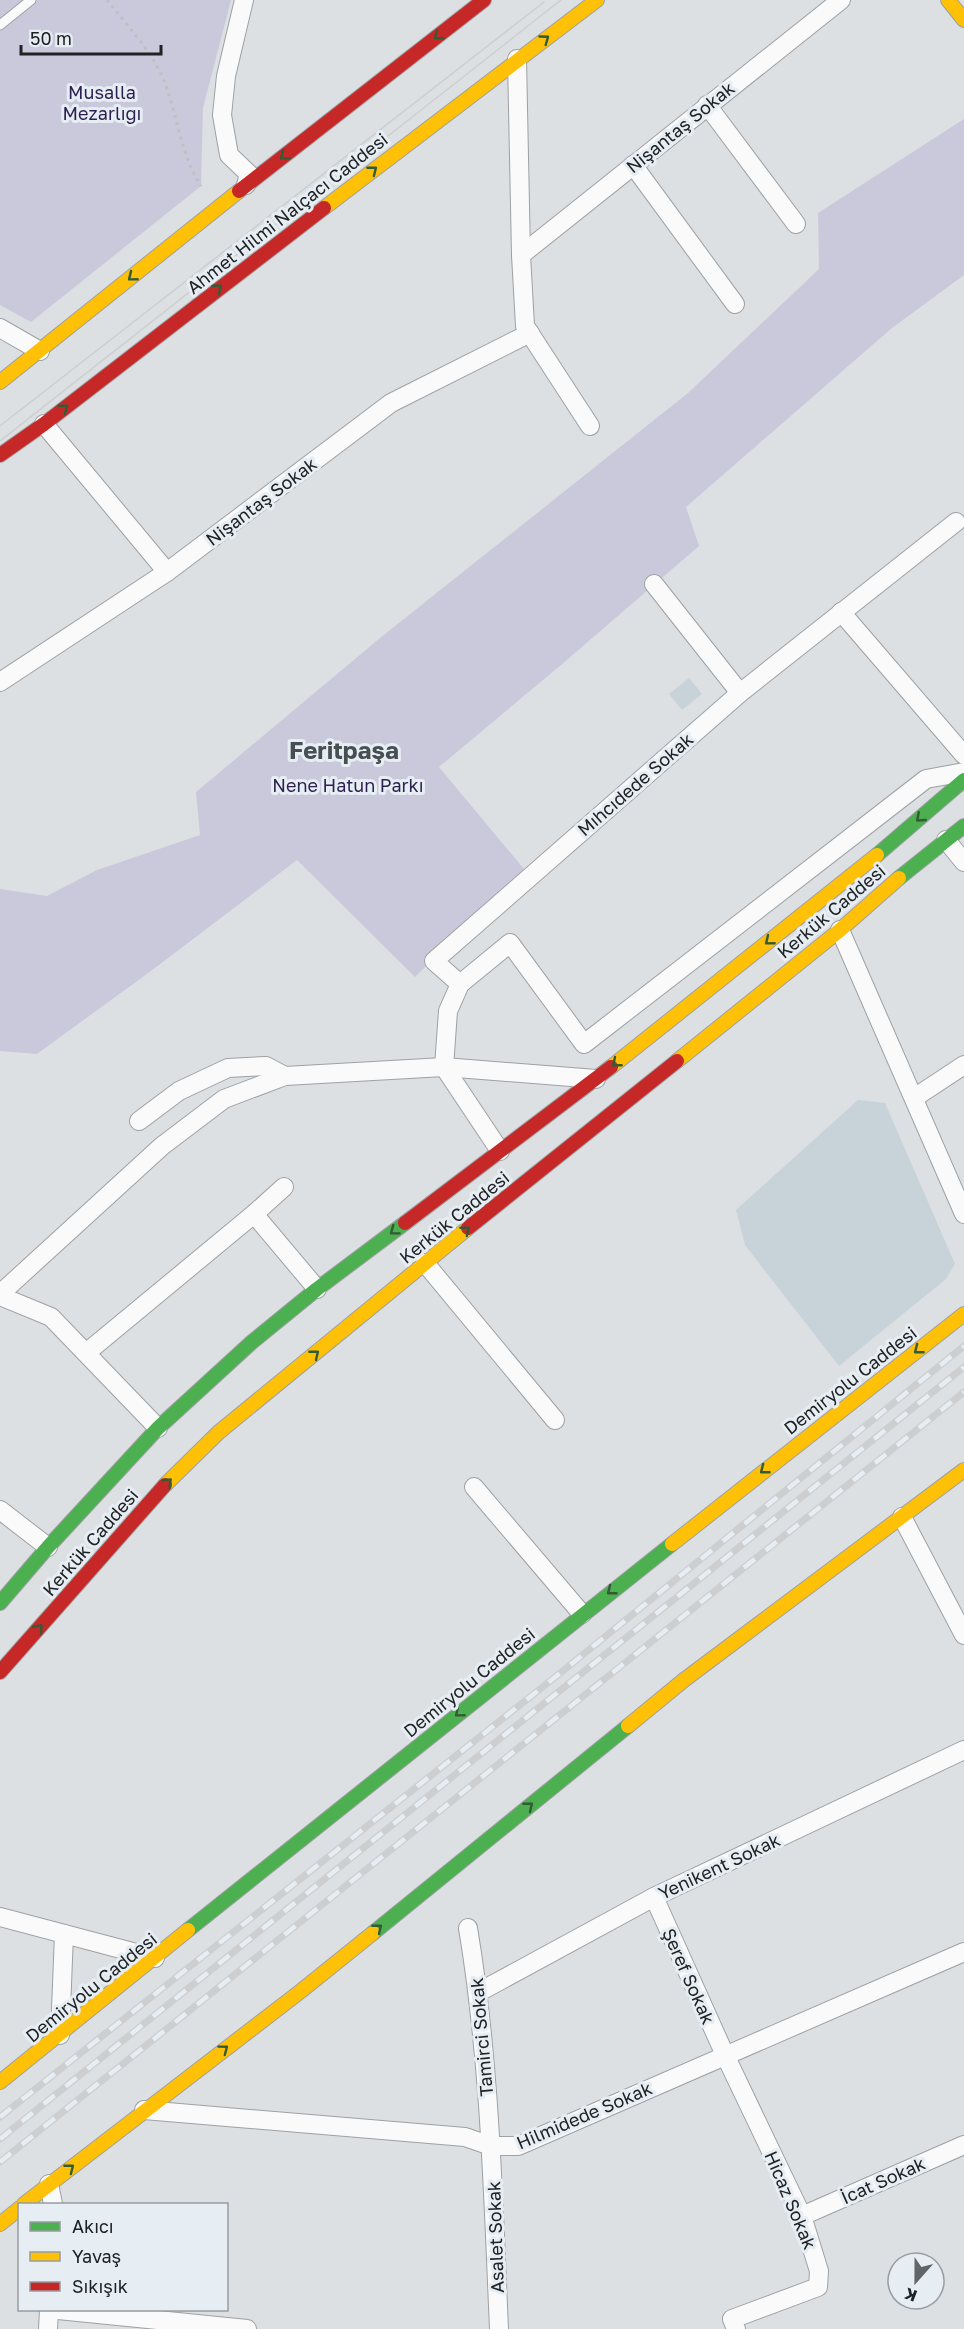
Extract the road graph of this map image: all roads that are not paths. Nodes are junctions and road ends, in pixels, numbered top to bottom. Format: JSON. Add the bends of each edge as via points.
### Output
{"nodes":[{"id":1,"x":31,"y":0,"type":"edge"},
{"id":2,"x":244,"y":0,"type":"edge"},
{"id":3,"x":484,"y":0,"type":"edge"},
{"id":4,"x":597,"y":0,"type":"edge"},
{"id":5,"x":841,"y":0,"type":"edge"},
{"id":6,"x":948,"y":0,"type":"edge"},
{"id":7,"x":964,"y":20,"type":"edge"},
{"id":8,"x":0,"y":25,"type":"edge"},
{"id":9,"x":517,"y":59,"type":"junction"},
{"id":10,"x":707,"y":105,"type":"junction"},
{"id":11,"x":633,"y":165,"type":"junction"},
{"id":12,"x":246,"y":185,"type":"junction"},
{"id":13,"x":796,"y":224,"type":"dead end"},
{"id":14,"x":521,"y":255,"type":"junction"},
{"id":15,"x":735,"y":303,"type":"dead end"},
{"id":16,"x":0,"y":328,"type":"edge"},
{"id":17,"x":530,"y":333,"type":"junction"},
{"id":18,"x":40,"y":351,"type":"junction"},
{"id":19,"x":0,"y":382,"type":"edge"},
{"id":20,"x":44,"y":423,"type":"junction"},
{"id":21,"x":590,"y":426,"type":"dead end"},
{"id":22,"x":0,"y":454,"type":"edge"},
{"id":23,"x":956,"y":522,"type":"dead end"},
{"id":24,"x":167,"y":572,"type":"junction"},
{"id":25,"x":654,"y":584,"type":"dead end"},
{"id":26,"x":841,"y":612,"type":"junction"},
{"id":27,"x":0,"y":682,"type":"edge"},
{"id":28,"x":740,"y":693,"type":"junction"},
{"id":29,"x":964,"y":755,"type":"edge"},
{"id":30,"x":964,"y":772,"type":"edge"},
{"id":31,"x":964,"y":780,"type":"edge"},
{"id":32,"x":964,"y":826,"type":"edge"},
{"id":33,"x":946,"y":840,"type":"junction"},
{"id":34,"x":964,"y":862,"type":"edge"},
{"id":35,"x":840,"y":930,"type":"junction"},
{"id":36,"x":460,"y":984,"type":"junction"},
{"id":37,"x":964,"y":1065,"type":"edge"},
{"id":38,"x":444,"y":1067,"type":"junction"},
{"id":39,"x":285,"y":1076,"type":"junction"},
{"id":40,"x":596,"y":1079,"type":"junction"},
{"id":41,"x":914,"y":1098,"type":"junction"},
{"id":42,"x":139,"y":1121,"type":"dead end"},
{"id":43,"x":500,"y":1151,"type":"junction"},
{"id":44,"x":284,"y":1187,"type":"dead end"},
{"id":45,"x":254,"y":1214,"type":"junction"},
{"id":46,"x":964,"y":1214,"type":"edge"},
{"id":47,"x":425,"y":1263,"type":"junction"},
{"id":48,"x":317,"y":1289,"type":"junction"},
{"id":49,"x":0,"y":1295,"type":"edge"},
{"id":50,"x":964,"y":1314,"type":"edge"},
{"id":51,"x":86,"y":1353,"type":"junction"},
{"id":52,"x":555,"y":1420,"type":"dead end"},
{"id":53,"x":158,"y":1428,"type":"junction"},
{"id":54,"x":964,"y":1470,"type":"edge"},
{"id":55,"x":474,"y":1487,"type":"dead end"},
{"id":56,"x":0,"y":1509,"type":"edge"},
{"id":57,"x":902,"y":1517,"type":"junction"},
{"id":58,"x":48,"y":1547,"type":"junction"},
{"id":59,"x":0,"y":1604,"type":"edge"},
{"id":60,"x":582,"y":1614,"type":"junction"},
{"id":61,"x":964,"y":1635,"type":"edge"},
{"id":62,"x":0,"y":1672,"type":"edge"},
{"id":63,"x":964,"y":1750,"type":"edge"},
{"id":64,"x":654,"y":1897,"type":"junction"},
{"id":65,"x":0,"y":1917,"type":"edge"},
{"id":66,"x":468,"y":1928,"type":"dead end"},
{"id":67,"x":64,"y":1934,"type":"junction"},
{"id":68,"x":964,"y":1952,"type":"edge"},
{"id":69,"x":155,"y":1958,"type":"junction"},
{"id":70,"x":479,"y":1992,"type":"junction"},
{"id":71,"x":60,"y":2035,"type":"junction"},
{"id":72,"x":725,"y":2055,"type":"junction"},
{"id":73,"x":0,"y":2082,"type":"edge"},
{"id":74,"x":144,"y":2110,"type":"junction"},
{"id":75,"x":964,"y":2145,"type":"edge"},
{"id":76,"x":491,"y":2146,"type":"junction"},
{"id":77,"x":49,"y":2184,"type":"junction"},
{"id":78,"x":26,"y":2203,"type":"edge"},
{"id":79,"x":53,"y":2203,"type":"edge"},
{"id":80,"x":18,"y":2210,"type":"edge"},
{"id":81,"x":802,"y":2216,"type":"junction"},
{"id":82,"x":0,"y":2224,"type":"edge"},
{"id":83,"x":49,"y":2311,"type":"edge"},
{"id":84,"x":68,"y":2311,"type":"edge"},
{"id":85,"x":48,"y":2329,"type":"edge"},
{"id":86,"x":247,"y":2329,"type":"edge"},
{"id":87,"x":499,"y":2329,"type":"edge"},
{"id":88,"x":736,"y":2329,"type":"edge"}],
"edges":[{"from":1,"to":8,"type":"lane"},
{"from":2,"to":12,"type":"street","via":[[226,76],[222,115],[229,155],[249,174]]},
{"from":3,"to":12,"type":"main road","one_way":true},
{"from":9,"to":4,"type":"main road","name":"Ahmet Hilmi Nalçacı Caddesi","one_way":true},
{"from":5,"to":10,"type":"street","name":"Nişantaş Sokak"},
{"from":6,"to":7,"type":"main road"},
{"from":9,"to":14,"type":"street"},
{"from":20,"to":9,"type":"main road","name":"Ahmet Hilmi Nalçacı Caddesi","one_way":true},
{"from":10,"to":11,"type":"street","name":"Nişantaş Sokak"},
{"from":10,"to":13,"type":"street"},
{"from":11,"to":14,"type":"street","name":"Nişantaş Sokak"},
{"from":11,"to":15,"type":"street"},
{"from":12,"to":18,"type":"main road","one_way":true},
{"from":14,"to":17,"type":"street","via":[[525,326]]},
{"from":16,"to":18,"type":"street"},
{"from":17,"to":21,"type":"street"},
{"from":17,"to":24,"type":"street","name":"Nişantaş Sokak","via":[[391,404]]},
{"from":18,"to":19,"type":"main road"},
{"from":20,"to":22,"type":"main road","name":"Ahmet Hilmi Nalçacı Caddesi"},
{"from":20,"to":24,"type":"street"},
{"from":23,"to":26,"type":"street","name":"Mıhcıdede Sokak"},
{"from":24,"to":27,"type":"street","name":"Nişantaş Sokak"},
{"from":25,"to":28,"type":"street"},
{"from":26,"to":28,"type":"street","name":"Mıhcıdede Sokak"},
{"from":26,"to":29,"type":"street"},
{"from":28,"to":36,"type":"street","name":"Mıhcıdede Sokak","via":[[434,962]]},
{"from":30,"to":36,"type":"street","via":[[926,779],[585,1044],[510,943]]},
{"from":31,"to":40,"type":"main road","name":"Kerkük Caddesi","one_way":true,"via":[[874,858]]},
{"from":32,"to":33,"type":"main road","name":"Kerkük Caddesi"},
{"from":33,"to":34,"type":"street"},
{"from":33,"to":35,"type":"main road","name":"Kerkük Caddesi"},
{"from":35,"to":41,"type":"street"},
{"from":47,"to":35,"type":"main road","name":"Kerkük Caddesi","one_way":true},
{"from":36,"to":38,"type":"street","via":[[448,1011]]},
{"from":37,"to":41,"type":"street"},
{"from":38,"to":39,"type":"street"},
{"from":38,"to":40,"type":"street"},
{"from":38,"to":43,"type":"street"},
{"from":39,"to":42,"type":"street","via":[[266,1066],[228,1068],[179,1091]]},
{"from":39,"to":49,"type":"street","via":[[224,1100],[162,1146]]},
{"from":40,"to":43,"type":"main road","name":"Kerkük Caddesi"},
{"from":41,"to":46,"type":"street"},
{"from":43,"to":48,"type":"main road","name":"Kerkük Caddesi","one_way":true},
{"from":44,"to":45,"type":"street"},
{"from":45,"to":48,"type":"street"},
{"from":45,"to":51,"type":"street"},
{"from":47,"to":52,"type":"street"},
{"from":62,"to":47,"type":"main road","name":"Kerkük Caddesi","one_way":true,"via":[[157,1492],[203,1447]]},
{"from":48,"to":53,"type":"main road","name":"Kerkük Caddesi"},
{"from":49,"to":51,"type":"street","via":[[51,1317]]},
{"from":50,"to":60,"type":"main road","name":"Demiryolu Caddesi","one_way":true},
{"from":51,"to":53,"type":"street"},
{"from":53,"to":58,"type":"main road","name":"Kerkük Caddesi"},
{"from":54,"to":57,"type":"main road"},
{"from":55,"to":60,"type":"street"},
{"from":56,"to":58,"type":"street"},
{"from":57,"to":61,"type":"street"},
{"from":74,"to":57,"type":"main road","one_way":true,"via":[[300,1991],[684,1680]]},
{"from":58,"to":59,"type":"main road","name":"Kerkük Caddesi"},
{"from":60,"to":69,"type":"main road","name":"Demiryolu Caddesi","one_way":true},
{"from":63,"to":64,"type":"street","name":"Yenikent Sokak"},
{"from":64,"to":70,"type":"street","name":"Yenikent Sokak"},
{"from":64,"to":72,"type":"street","name":"Şeref Sokak"},
{"from":65,"to":67,"type":"street"},
{"from":66,"to":70,"type":"street","name":"Tamirci Sokak"},
{"from":67,"to":69,"type":"street"},
{"from":67,"to":71,"type":"street"},
{"from":68,"to":72,"type":"street","name":"Hilmidede Sokak"},
{"from":69,"to":71,"type":"main road","name":"Demiryolu Caddesi"},
{"from":70,"to":76,"type":"street","name":"Tamirci Sokak"},
{"from":71,"to":73,"type":"main road","name":"Demiryolu Caddesi"},
{"from":72,"to":76,"type":"street","name":"Hilmidede Sokak","via":[[518,2146]]},
{"from":72,"to":81,"type":"street","name":"Hicaz Sokak"},
{"from":74,"to":76,"type":"street","name":"Hilmidede Sokak","via":[[465,2137]]},
{"from":77,"to":74,"type":"main road","one_way":true},
{"from":75,"to":81,"type":"street","name":"İcat Sokak"},
{"from":76,"to":87,"type":"street","name":"Asalet Sokak"},
{"from":77,"to":78,"type":"main road"},
{"from":77,"to":79,"type":"street"},
{"from":80,"to":82,"type":"main road"},
{"from":81,"to":88,"type":"street","name":"Hicaz Sokak","via":[[819,2271],[818,2288],[732,2319]]},
{"from":83,"to":85,"type":"street"},
{"from":84,"to":86,"type":"street"}]}
